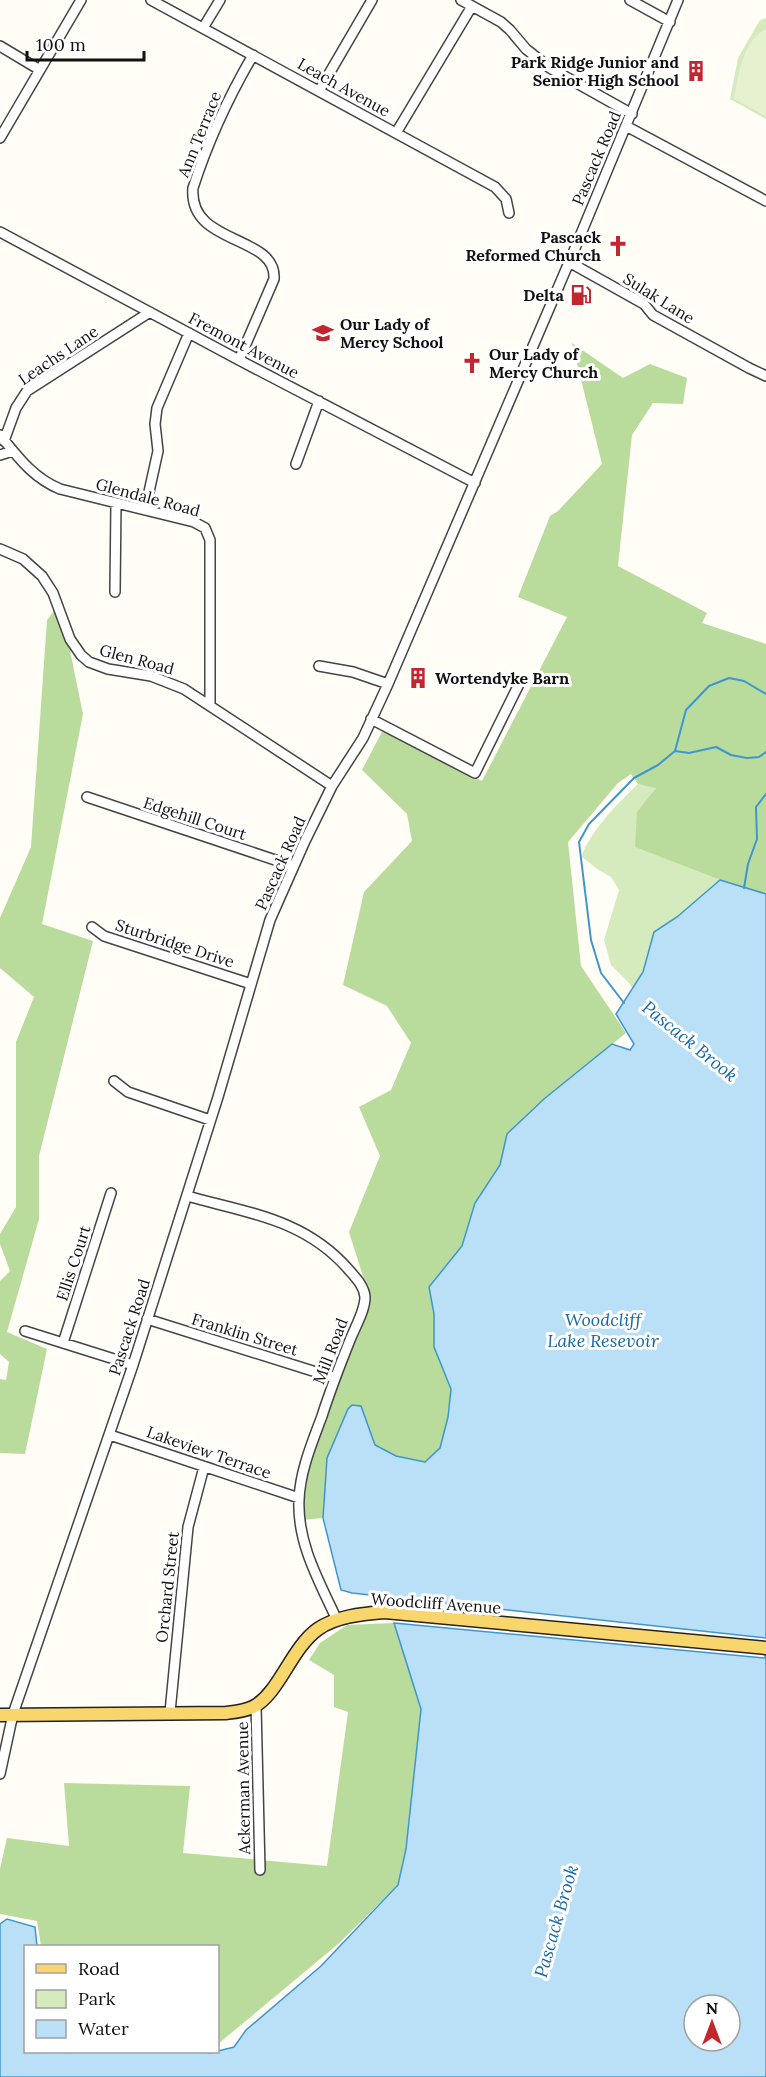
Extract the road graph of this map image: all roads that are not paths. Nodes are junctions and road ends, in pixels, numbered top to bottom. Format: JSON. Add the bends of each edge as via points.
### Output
{"nodes":[{"id":1,"x":81,"y":0,"type":"edge"},
{"id":2,"x":151,"y":0,"type":"edge"},
{"id":3,"x":220,"y":0,"type":"edge"},
{"id":4,"x":372,"y":0,"type":"edge"},
{"id":5,"x":460,"y":0,"type":"edge"},
{"id":6,"x":630,"y":0,"type":"edge"},
{"id":7,"x":678,"y":0,"type":"edge"},
{"id":8,"x":472,"y":6,"type":"junction"},
{"id":9,"x":670,"y":22,"type":"junction"},
{"id":10,"x":203,"y":28,"type":"junction"},
{"id":11,"x":0,"y":46,"type":"edge"},
{"id":12,"x":253,"y":55,"type":"junction"},
{"id":13,"x":40,"y":70,"type":"junction"},
{"id":14,"x":319,"y":91,"type":"junction"},
{"id":15,"x":632,"y":114,"type":"junction"},
{"id":16,"x":626,"y":126,"type":"junction"},
{"id":17,"x":396,"y":133,"type":"junction"},
{"id":18,"x":0,"y":138,"type":"edge"},
{"id":19,"x":766,"y":201,"type":"edge"},
{"id":20,"x":509,"y":213,"type":"dead end"},
{"id":21,"x":0,"y":232,"type":"edge"},
{"id":22,"x":569,"y":262,"type":"junction"},
{"id":23,"x":150,"y":312,"type":"junction"},
{"id":24,"x":189,"y":333,"type":"junction"},
{"id":25,"x":239,"y":360,"type":"junction"},
{"id":26,"x":766,"y":376,"type":"edge"},
{"id":27,"x":319,"y":401,"type":"junction"},
{"id":28,"x":2,"y":438,"type":"edge"},
{"id":29,"x":13,"y":451,"type":"junction"},
{"id":30,"x":0,"y":455,"type":"edge"},
{"id":31,"x":296,"y":464,"type":"dead end"},
{"id":32,"x":475,"y":483,"type":"junction"},
{"id":33,"x":116,"y":503,"type":"junction"},
{"id":34,"x":144,"y":510,"type":"junction"},
{"id":35,"x":0,"y":549,"type":"edge"},
{"id":36,"x":115,"y":592,"type":"dead end"},
{"id":37,"x":319,"y":666,"type":"dead end"},
{"id":38,"x":388,"y":684,"type":"junction"},
{"id":39,"x":519,"y":684,"type":"dead end"},
{"id":40,"x":210,"y":705,"type":"junction"},
{"id":41,"x":371,"y":719,"type":"junction"},
{"id":42,"x":332,"y":786,"type":"junction"},
{"id":43,"x":87,"y":797,"type":"dead end"},
{"id":44,"x":293,"y":867,"type":"junction"},
{"id":45,"x":92,"y":927,"type":"dead end"},
{"id":46,"x":251,"y":984,"type":"junction"},
{"id":47,"x":114,"y":1081,"type":"dead end"},
{"id":48,"x":210,"y":1120,"type":"junction"},
{"id":49,"x":111,"y":1193,"type":"dead end"},
{"id":50,"x":187,"y":1196,"type":"junction"},
{"id":51,"x":147,"y":1319,"type":"junction"},
{"id":52,"x":25,"y":1331,"type":"dead end"},
{"id":53,"x":63,"y":1343,"type":"junction"},
{"id":54,"x":133,"y":1365,"type":"junction"},
{"id":55,"x":335,"y":1378,"type":"junction"},
{"id":56,"x":110,"y":1435,"type":"junction"},
{"id":57,"x":204,"y":1467,"type":"junction"},
{"id":58,"x":299,"y":1498,"type":"junction"},
{"id":59,"x":337,"y":1620,"type":"junction"},
{"id":60,"x":766,"y":1648,"type":"edge"},
{"id":61,"x":256,"y":1706,"type":"junction"},
{"id":62,"x":170,"y":1712,"type":"junction"},
{"id":63,"x":6,"y":1715,"type":"edge"},
{"id":64,"x":0,"y":1774,"type":"edge"},
{"id":65,"x":260,"y":1870,"type":"dead end"}],
"edges":[{"from":1,"to":13,"type":"street"},
{"from":2,"to":10,"type":"street","name":"Leach Avenue"},
{"from":3,"to":10,"type":"street"},
{"from":4,"to":14,"type":"street"},
{"from":5,"to":8,"type":"street"},
{"from":6,"to":9,"type":"street"},
{"from":7,"to":9,"type":"street","name":"Pascack Road"},
{"from":8,"to":15,"type":"street","via":[[501,22],[550,68]]},
{"from":8,"to":17,"type":"street"},
{"from":9,"to":15,"type":"street","name":"Pascack Road"},
{"from":10,"to":12,"type":"street","name":"Leach Avenue"},
{"from":11,"to":13,"type":"street"},
{"from":12,"to":14,"type":"street","name":"Leach Avenue"},
{"from":12,"to":25,"type":"street","name":"Ann Terrace","via":[[210,140],[192,197],[197,213],[208,225],[265,256],[273,266],[272,285]]},
{"from":13,"to":18,"type":"street"},
{"from":14,"to":17,"type":"street","name":"Leach Avenue"},
{"from":15,"to":16,"type":"street","name":"Pascack Road"},
{"from":16,"to":19,"type":"street"},
{"from":16,"to":22,"type":"street","name":"Pascack Road"},
{"from":17,"to":20,"type":"street","name":"Leach Avenue","via":[[495,187],[506,199]]},
{"from":21,"to":23,"type":"street","name":"Fremont Avenue"},
{"from":22,"to":26,"type":"street","name":"Sulak Lane","via":[[644,304],[653,315]]},
{"from":22,"to":32,"type":"street","name":"Pascack Road"},
{"from":23,"to":24,"type":"street","name":"Fremont Avenue"},
{"from":23,"to":28,"type":"street","name":"Leachs Lane","via":[[27,391]]},
{"from":24,"to":25,"type":"street","name":"Fremont Avenue"},
{"from":24,"to":34,"type":"street","via":[[156,415],[158,451]]},
{"from":25,"to":27,"type":"street","name":"Fremont Avenue"},
{"from":27,"to":31,"type":"street"},
{"from":27,"to":32,"type":"street","name":"Fremont Avenue"},
{"from":28,"to":29,"type":"street","name":"Glendale Road"},
{"from":29,"to":30,"type":"street"},
{"from":29,"to":33,"type":"street","name":"Glendale Road","via":[[48,484]]},
{"from":32,"to":38,"type":"street","name":"Pascack Road"},
{"from":33,"to":34,"type":"street","name":"Glendale Road"},
{"from":33,"to":36,"type":"street"},
{"from":34,"to":40,"type":"street","name":"Glendale Road","via":[[194,522],[208,534]]},
{"from":35,"to":40,"type":"street","name":"Glen Road","via":[[23,559],[42,576],[53,593],[70,639],[89,662],[170,682]]},
{"from":37,"to":38,"type":"street"},
{"from":38,"to":41,"type":"street","name":"Pascack Road"},
{"from":39,"to":41,"type":"street","via":[[475,773]]},
{"from":40,"to":42,"type":"street","name":"Glen Road"},
{"from":41,"to":42,"type":"street","name":"Pascack Road"},
{"from":42,"to":44,"type":"street","name":"Pascack Road"},
{"from":43,"to":44,"type":"street","name":"Edgehill Court"},
{"from":44,"to":46,"type":"street","name":"Pascack Road","via":[[270,920]]},
{"from":45,"to":46,"type":"street","name":"Sturbridge Drive","via":[[104,936]]},
{"from":46,"to":48,"type":"street","name":"Pascack Road"},
{"from":47,"to":48,"type":"street","via":[[128,1092]]},
{"from":48,"to":50,"type":"street","name":"Pascack Road"},
{"from":49,"to":53,"type":"street","name":"Ellis Court"},
{"from":50,"to":51,"type":"street","name":"Pascack Road"},
{"from":50,"to":55,"type":"street","name":"Mill Road","via":[[294,1227],[325,1246],[361,1284],[364,1305]]},
{"from":51,"to":54,"type":"street","name":"Pascack Road"},
{"from":51,"to":55,"type":"street","name":"Franklin Street"},
{"from":52,"to":53,"type":"street"},
{"from":53,"to":54,"type":"street"},
{"from":54,"to":56,"type":"street","name":"Pascack Road"},
{"from":55,"to":58,"type":"street","name":"Mill Road","via":[[305,1463]]},
{"from":56,"to":57,"type":"street","name":"Lakeview Terrace"},
{"from":56,"to":63,"type":"street","name":"Pascack Road","via":[[34,1649]]},
{"from":57,"to":58,"type":"street","name":"Lakeview Terrace"},
{"from":57,"to":62,"type":"street","name":"Orchard Street","via":[[188,1527]]},
{"from":58,"to":59,"type":"street","name":"Mill Road","via":[[306,1549]]},
{"from":59,"to":60,"type":"main road","name":"Woodcliff Avenue","via":[[385,1612]]},
{"from":59,"to":61,"type":"main road","name":"Woodcliff Avenue","via":[[308,1638]]},
{"from":61,"to":62,"type":"main road","via":[[226,1713]]},
{"from":61,"to":65,"type":"street","name":"Ackerman Avenue"},
{"from":62,"to":63,"type":"main road"},
{"from":63,"to":64,"type":"street","name":"Pascack Road"}]}
